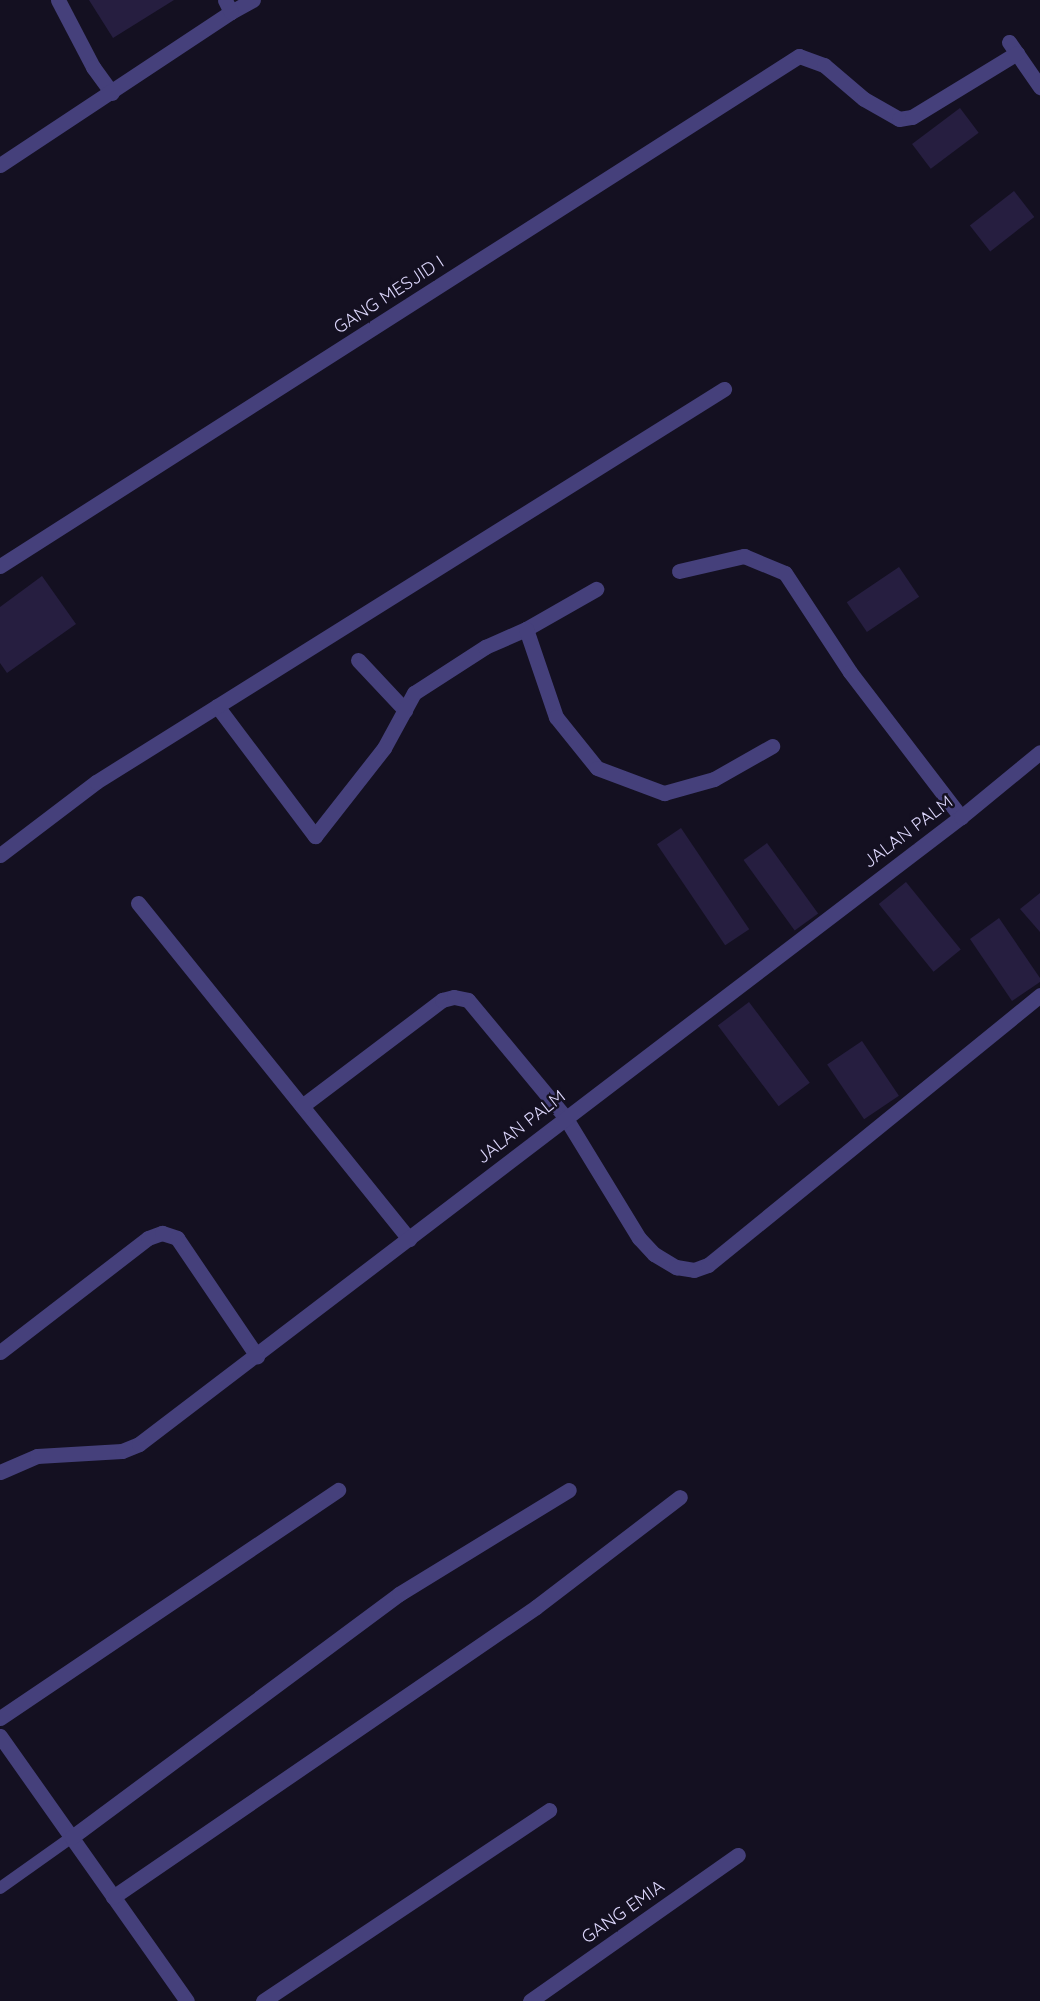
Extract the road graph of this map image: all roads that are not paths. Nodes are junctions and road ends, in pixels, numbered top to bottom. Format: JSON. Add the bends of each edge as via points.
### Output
{"nodes":[{"id":1,"x":58,"y":0,"type":"edge"},
{"id":2,"x":252,"y":0,"type":"edge"},
{"id":3,"x":228,"y":6,"type":"edge"},
{"id":4,"x":1040,"y":87,"type":"edge"},
{"id":5,"x":112,"y":93,"type":"junction"},
{"id":6,"x":0,"y":165,"type":"edge"},
{"id":7,"x":724,"y":389,"type":"dead end"},
{"id":8,"x":0,"y":566,"type":"edge"},
{"id":9,"x":679,"y":571,"type":"dead end"},
{"id":10,"x":596,"y":589,"type":"dead end"},
{"id":11,"x":526,"y":629,"type":"junction"},
{"id":12,"x":357,"y":660,"type":"dead end"},
{"id":13,"x":217,"y":706,"type":"junction"},
{"id":14,"x":405,"y":710,"type":"junction"},
{"id":15,"x":772,"y":746,"type":"dead end"},
{"id":16,"x":1040,"y":752,"type":"edge"},
{"id":17,"x":961,"y":817,"type":"junction"},
{"id":18,"x":0,"y":855,"type":"edge"},
{"id":19,"x":138,"y":903,"type":"dead end"},
{"id":20,"x":1040,"y":995,"type":"edge"},
{"id":21,"x":302,"y":1106,"type":"junction"},
{"id":22,"x":565,"y":1117,"type":"junction"},
{"id":23,"x":409,"y":1239,"type":"junction"},
{"id":24,"x":0,"y":1352,"type":"edge"},
{"id":25,"x":257,"y":1356,"type":"junction"},
{"id":26,"x":0,"y":1472,"type":"edge"},
{"id":27,"x":338,"y":1490,"type":"dead end"},
{"id":28,"x":569,"y":1490,"type":"dead end"},
{"id":29,"x":680,"y":1497,"type":"dead end"},
{"id":30,"x":0,"y":1718,"type":"edge"},
{"id":31,"x":0,"y":1736,"type":"edge"},
{"id":32,"x":549,"y":1810,"type":"dead end"},
{"id":33,"x":72,"y":1838,"type":"junction"},
{"id":34,"x":738,"y":1855,"type":"dead end"},
{"id":35,"x":0,"y":1888,"type":"edge"},
{"id":36,"x":113,"y":1897,"type":"junction"},
{"id":37,"x":187,"y":2001,"type":"edge"},
{"id":38,"x":263,"y":2001,"type":"edge"},
{"id":39,"x":531,"y":2001,"type":"edge"}],
"edges":[{"from":1,"to":5,"type":"street","via":[[93,67]]},
{"from":2,"to":3,"type":"street"},
{"from":3,"to":5,"type":"street"},
{"from":4,"to":8,"type":"street","name":"GANG MESJID I","via":[[1013,47],[912,117],[899,119],[864,99],[824,66],[799,56]]},
{"from":5,"to":6,"type":"street"},
{"from":7,"to":13,"type":"street"},
{"from":9,"to":17,"type":"street","via":[[744,556],[785,573],[850,672]]},
{"from":10,"to":11,"type":"street"},
{"from":11,"to":14,"type":"street","via":[[485,647],[414,693]]},
{"from":11,"to":15,"type":"street","via":[[556,717],[597,768],[664,793],[714,779]]},
{"from":12,"to":14,"type":"street"},
{"from":13,"to":14,"type":"street","via":[[315,836],[384,748]]},
{"from":13,"to":18,"type":"street","via":[[96,782]]},
{"from":16,"to":17,"type":"street","name":"JALAN PALM"},
{"from":17,"to":22,"type":"street","name":"JALAN PALM"},
{"from":19,"to":21,"type":"street"},
{"from":20,"to":22,"type":"street","via":[[708,1265],[694,1270],[676,1267],[654,1254],[639,1238]]},
{"from":21,"to":22,"type":"street","via":[[442,1000],[454,996],[473,1006]]},
{"from":21,"to":23,"type":"street"},
{"from":22,"to":23,"type":"street","name":"JALAN PALM"},
{"from":23,"to":25,"type":"street","name":"JALAN PALM"},
{"from":24,"to":25,"type":"street","via":[[148,1238],[162,1233],[177,1238]]},
{"from":25,"to":26,"type":"street","name":"JALAN PALM","via":[[139,1444],[122,1451],[38,1456]]},
{"from":27,"to":30,"type":"street"},
{"from":28,"to":33,"type":"street","via":[[399,1594]]},
{"from":29,"to":36,"type":"street","via":[[536,1607]]},
{"from":31,"to":33,"type":"street"},
{"from":32,"to":38,"type":"street"},
{"from":33,"to":35,"type":"lane"},
{"from":33,"to":36,"type":"street"},
{"from":34,"to":39,"type":"street","name":"GANG EMIA"},
{"from":36,"to":37,"type":"street"}]}
